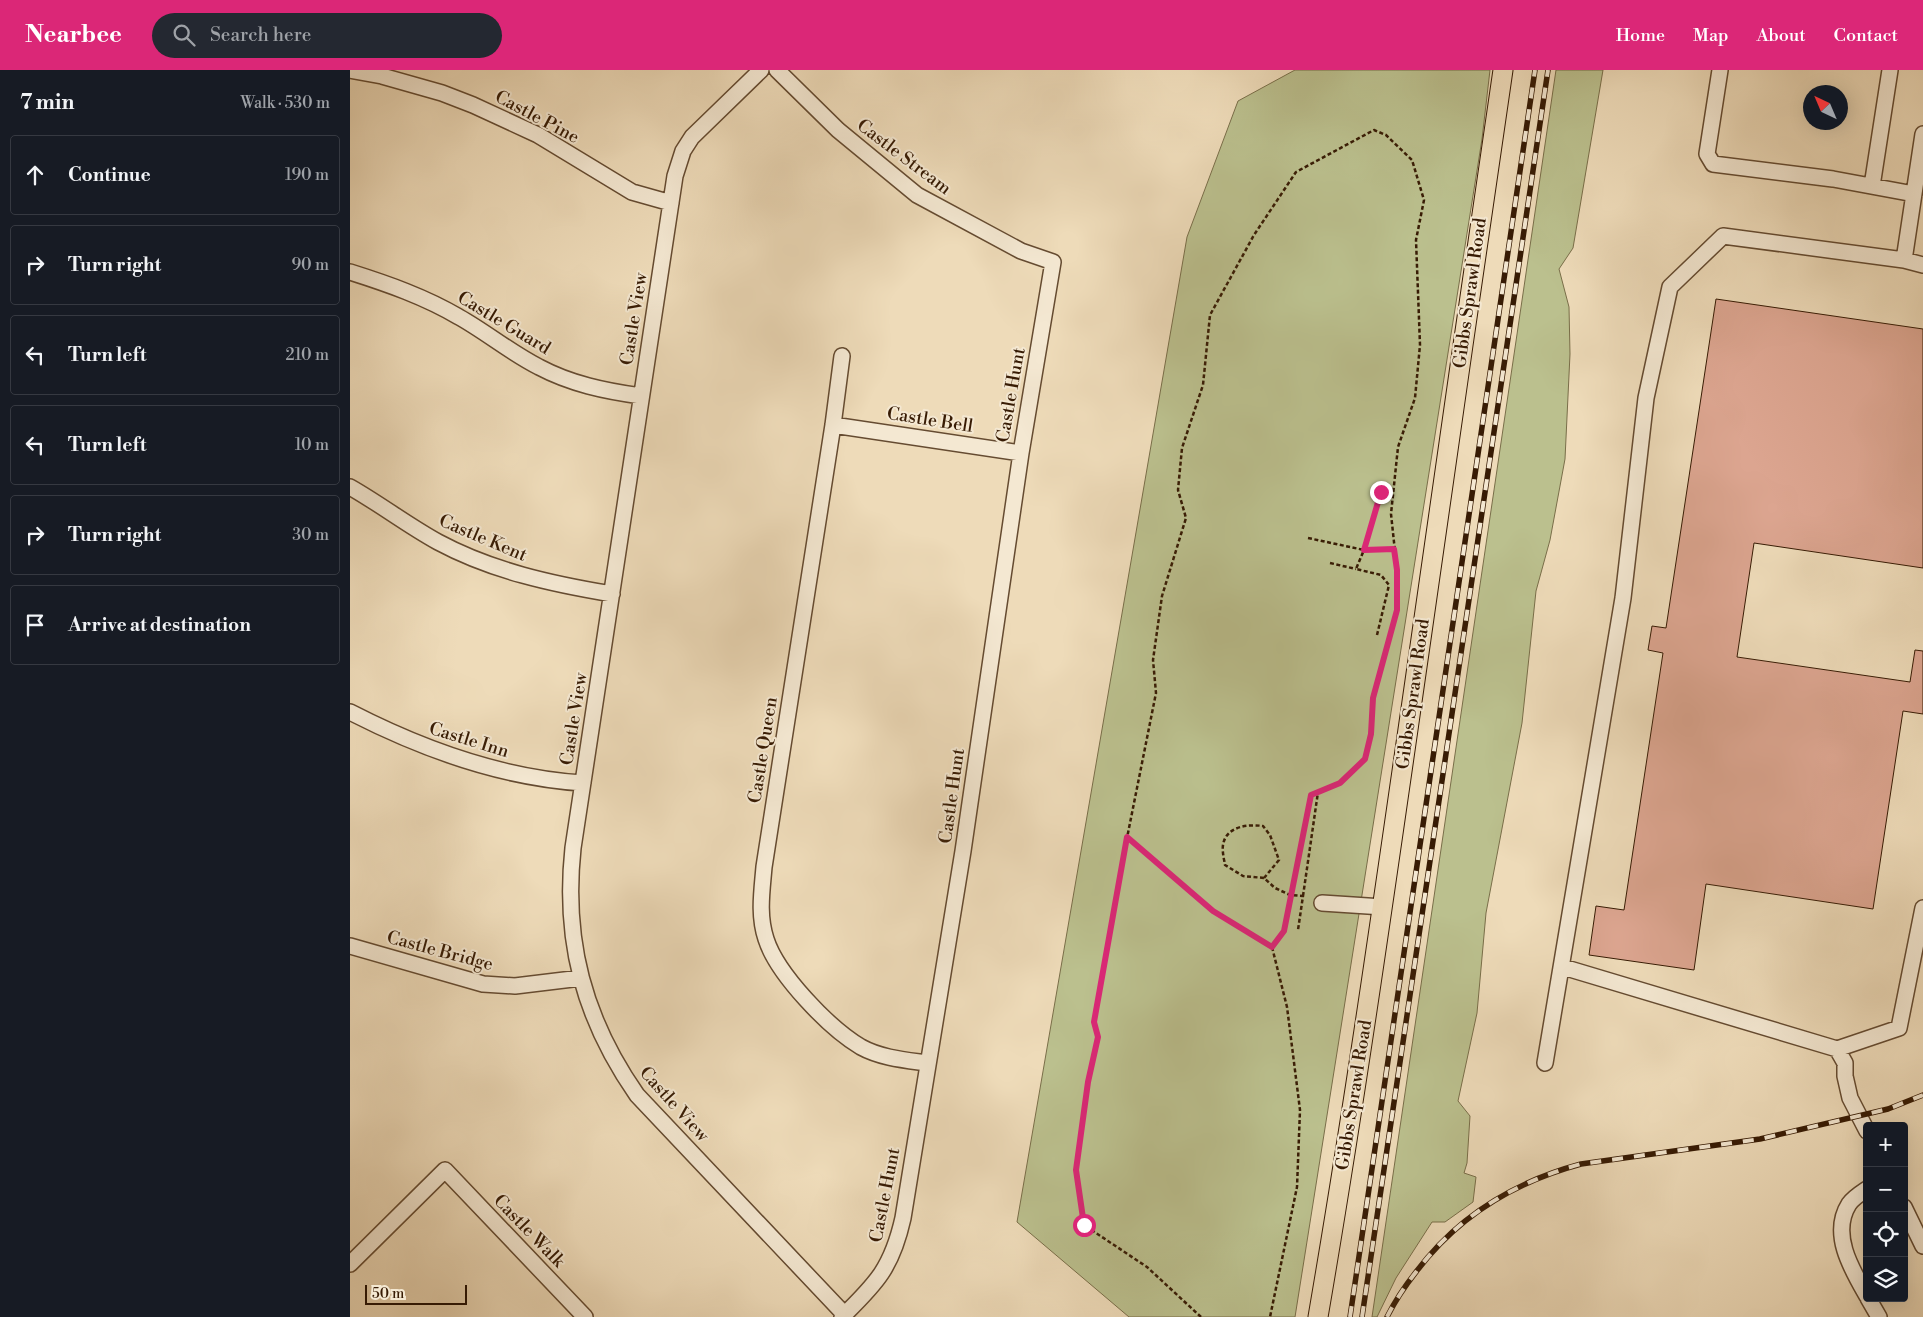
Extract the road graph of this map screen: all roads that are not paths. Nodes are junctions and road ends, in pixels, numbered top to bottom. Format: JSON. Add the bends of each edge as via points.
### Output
{"nodes":[{"id":1,"x":350,"y":70,"type":"edge"},
{"id":2,"x":761,"y":70,"type":"edge"},
{"id":3,"x":777,"y":70,"type":"edge"},
{"id":4,"x":1504,"y":70,"type":"edge"},
{"id":5,"x":1720,"y":70,"type":"edge"},
{"id":6,"x":1890,"y":70,"type":"edge"},
{"id":7,"x":1923,"y":134,"type":"edge"},
{"id":8,"x":1872,"y":186,"type":"junction"},
{"id":9,"x":1918,"y":186,"type":"edge"},
{"id":10,"x":671,"y":203,"type":"junction"},
{"id":11,"x":1904,"y":260,"type":"junction"},
{"id":12,"x":1053,"y":262,"type":"joint"},
{"id":13,"x":1923,"y":266,"type":"edge"},
{"id":14,"x":350,"y":272,"type":"edge"},
{"id":15,"x":842,"y":356,"type":"dead end"},
{"id":16,"x":641,"y":396,"type":"junction"},
{"id":17,"x":833,"y":425,"type":"junction"},
{"id":18,"x":1021,"y":453,"type":"junction"},
{"id":19,"x":350,"y":487,"type":"edge"},
{"id":20,"x":612,"y":594,"type":"junction"},
{"id":21,"x":350,"y":712,"type":"edge"},
{"id":22,"x":583,"y":783,"type":"junction"},
{"id":23,"x":1322,"y":903,"type":"dead end"},
{"id":24,"x":1383,"y":908,"type":"junction"},
{"id":25,"x":1923,"y":908,"type":"edge"},
{"id":26,"x":350,"y":946,"type":"edge"},
{"id":27,"x":1563,"y":968,"type":"junction"},
{"id":28,"x":581,"y":978,"type":"junction"},
{"id":29,"x":1837,"y":1049,"type":"junction"},
{"id":30,"x":927,"y":1063,"type":"junction"},
{"id":31,"x":1545,"y":1063,"type":"dead end"},
{"id":32,"x":1863,"y":1123,"type":"edge"},
{"id":33,"x":1863,"y":1192,"type":"edge"},
{"id":34,"x":1906,"y":1212,"type":"edge"},
{"id":35,"x":1923,"y":1246,"type":"edge"},
{"id":36,"x":350,"y":1264,"type":"edge"},
{"id":37,"x":1863,"y":1290,"type":"edge"},
{"id":38,"x":1870,"y":1302,"type":"edge"},
{"id":39,"x":843,"y":1316,"type":"edge"},
{"id":40,"x":585,"y":1317,"type":"edge"},
{"id":41,"x":1318,"y":1317,"type":"edge"},
{"id":42,"x":1879,"y":1317,"type":"edge"}],
"edges":[{"from":1,"to":10,"type":"street","name":"Castle Pine","via":[[442,93],[473,105],[538,136],[632,192]]},
{"from":2,"to":10,"type":"street","name":"Castle View","via":[[692,137],[675,176]]},
{"from":3,"to":12,"type":"street","name":"Castle Stream","via":[[838,130],[917,195],[1021,251]]},
{"from":4,"to":24,"type":"main road","name":"Gibbs Sprawl Road"},
{"from":5,"to":8,"type":"street","via":[[1707,154],[1713,164]]},
{"from":6,"to":8,"type":"street"},
{"from":7,"to":9,"type":"street"},
{"from":8,"to":9,"type":"street"},
{"from":9,"to":11,"type":"street"},
{"from":10,"to":16,"type":"street","name":"Castle View"},
{"from":11,"to":13,"type":"street"},
{"from":11,"to":27,"type":"street","via":[[1723,236],[1670,287],[1646,398],[1623,598]]},
{"from":12,"to":18,"type":"street","name":"Castle Hunt"},
{"from":14,"to":16,"type":"street","name":"Castle Guard","via":[[425,299],[538,367],[564,378]]},
{"from":15,"to":17,"type":"street","name":"Castle Queen"},
{"from":16,"to":20,"type":"street","name":"Castle View"},
{"from":17,"to":18,"type":"street","name":"Castle Bell"},
{"from":17,"to":30,"type":"street","name":"Castle Queen","via":[[764,867],[761,912],[766,939],[778,963],[822,1016],[860,1046],[885,1057]]},
{"from":18,"to":30,"type":"street","name":"Castle Hunt","via":[[963,851]]},
{"from":19,"to":20,"type":"street","name":"Castle Kent","via":[[438,542],[484,562],[518,574]]},
{"from":20,"to":22,"type":"street","name":"Castle View"},
{"from":21,"to":22,"type":"street","name":"Castle Inn","via":[[413,743],[490,768],[554,781]]},
{"from":22,"to":28,"type":"street","name":"Castle View","via":[[572,855],[570,906]]},
{"from":23,"to":24,"type":"street"},
{"from":24,"to":41,"type":"main road","name":"Gibbs Sprawl Road"},
{"from":25,"to":29,"type":"street","via":[[1899,1028]]},
{"from":26,"to":28,"type":"street","name":"Castle Bridge","via":[[484,984],[515,986]]},
{"from":27,"to":29,"type":"street"},
{"from":27,"to":31,"type":"street"},
{"from":28,"to":39,"type":"street","name":"Castle View","via":[[604,1042],[638,1095]]},
{"from":29,"to":32,"type":"street","via":[[1845,1063],[1850,1098]]},
{"from":30,"to":39,"type":"street","name":"Castle Hunt","via":[[900,1232],[891,1259],[879,1280]]},
{"from":33,"to":37,"type":"street","via":[[1849,1203],[1841,1232],[1844,1250]]},
{"from":34,"to":35,"type":"street"},
{"from":36,"to":40,"type":"street","name":"Castle Walk","via":[[445,1170]]},
{"from":38,"to":42,"type":"street"}]}
